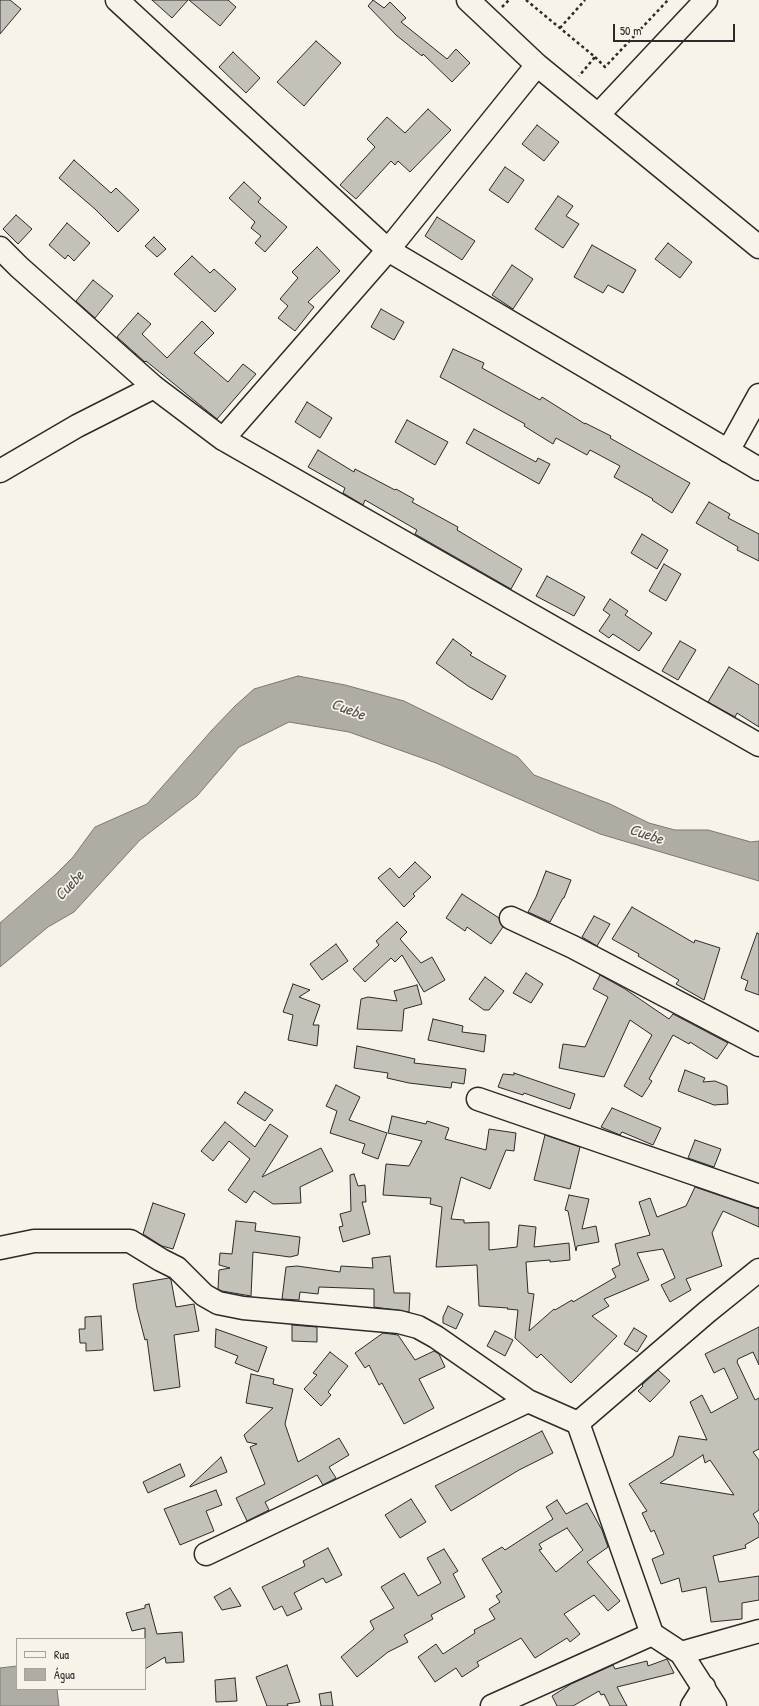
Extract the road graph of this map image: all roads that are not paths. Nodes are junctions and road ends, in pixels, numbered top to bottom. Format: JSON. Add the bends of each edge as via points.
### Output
{"nodes":[{"id":1,"x":117,"y":0,"type":"edge"},
{"id":2,"x":468,"y":0,"type":"edge"},
{"id":3,"x":706,"y":0,"type":"edge"},
{"id":4,"x":537,"y":65,"type":"junction"},
{"id":5,"x":598,"y":115,"type":"junction"},
{"id":6,"x":759,"y":247,"type":"edge"},
{"id":7,"x":0,"y":248,"type":"edge"},
{"id":8,"x":388,"y":250,"type":"junction"},
{"id":9,"x":154,"y":388,"type":"junction"},
{"id":10,"x":759,"y":395,"type":"edge"},
{"id":11,"x":223,"y":439,"type":"junction"},
{"id":12,"x":728,"y":451,"type":"junction"},
{"id":13,"x":759,"y":469,"type":"edge"},
{"id":14,"x":0,"y":471,"type":"edge"},
{"id":15,"x":759,"y":745,"type":"edge"},
{"id":16,"x":511,"y":918,"type":"dead end"},
{"id":17,"x":759,"y":1045,"type":"edge"},
{"id":18,"x":478,"y":1099,"type":"dead end"},
{"id":19,"x":759,"y":1196,"type":"edge"},
{"id":20,"x":0,"y":1248,"type":"edge"},
{"id":21,"x":759,"y":1270,"type":"edge"},
{"id":22,"x":528,"y":1401,"type":"junction"},
{"id":23,"x":578,"y":1423,"type":"junction"},
{"id":24,"x":206,"y":1554,"type":"dead end"},
{"id":25,"x":759,"y":1631,"type":"edge"},
{"id":26,"x":652,"y":1634,"type":"junction"},
{"id":27,"x":682,"y":1653,"type":"junction"},
{"id":28,"x":704,"y":1687,"type":"junction"},
{"id":29,"x":492,"y":1706,"type":"edge"},
{"id":30,"x":692,"y":1706,"type":"edge"},
{"id":31,"x":715,"y":1706,"type":"edge"}],
"edges":[{"from":1,"to":8,"type":"street"},
{"from":2,"to":4,"type":"street"},
{"from":3,"to":5,"type":"street"},
{"from":4,"to":5,"type":"street"},
{"from":4,"to":8,"type":"street"},
{"from":5,"to":6,"type":"street"},
{"from":7,"to":9,"type":"street"},
{"from":8,"to":11,"type":"street"},
{"from":8,"to":12,"type":"street"},
{"from":9,"to":11,"type":"street"},
{"from":9,"to":14,"type":"street","via":[[77,426]]},
{"from":10,"to":12,"type":"street"},
{"from":11,"to":15,"type":"street"},
{"from":12,"to":13,"type":"street"},
{"from":16,"to":17,"type":"street","via":[[573,946]]},
{"from":18,"to":19,"type":"street"},
{"from":20,"to":22,"type":"street","via":[[34,1241],[130,1241],[177,1268],[204,1294],[218,1303],[243,1308],[399,1322],[418,1327]]},
{"from":21,"to":23,"type":"street"},
{"from":22,"to":23,"type":"street"},
{"from":22,"to":24,"type":"street"},
{"from":23,"to":26,"type":"street"},
{"from":25,"to":27,"type":"street"},
{"from":26,"to":27,"type":"street"},
{"from":26,"to":29,"type":"street"},
{"from":27,"to":28,"type":"street"},
{"from":28,"to":30,"type":"street"},
{"from":28,"to":31,"type":"street"}]}
